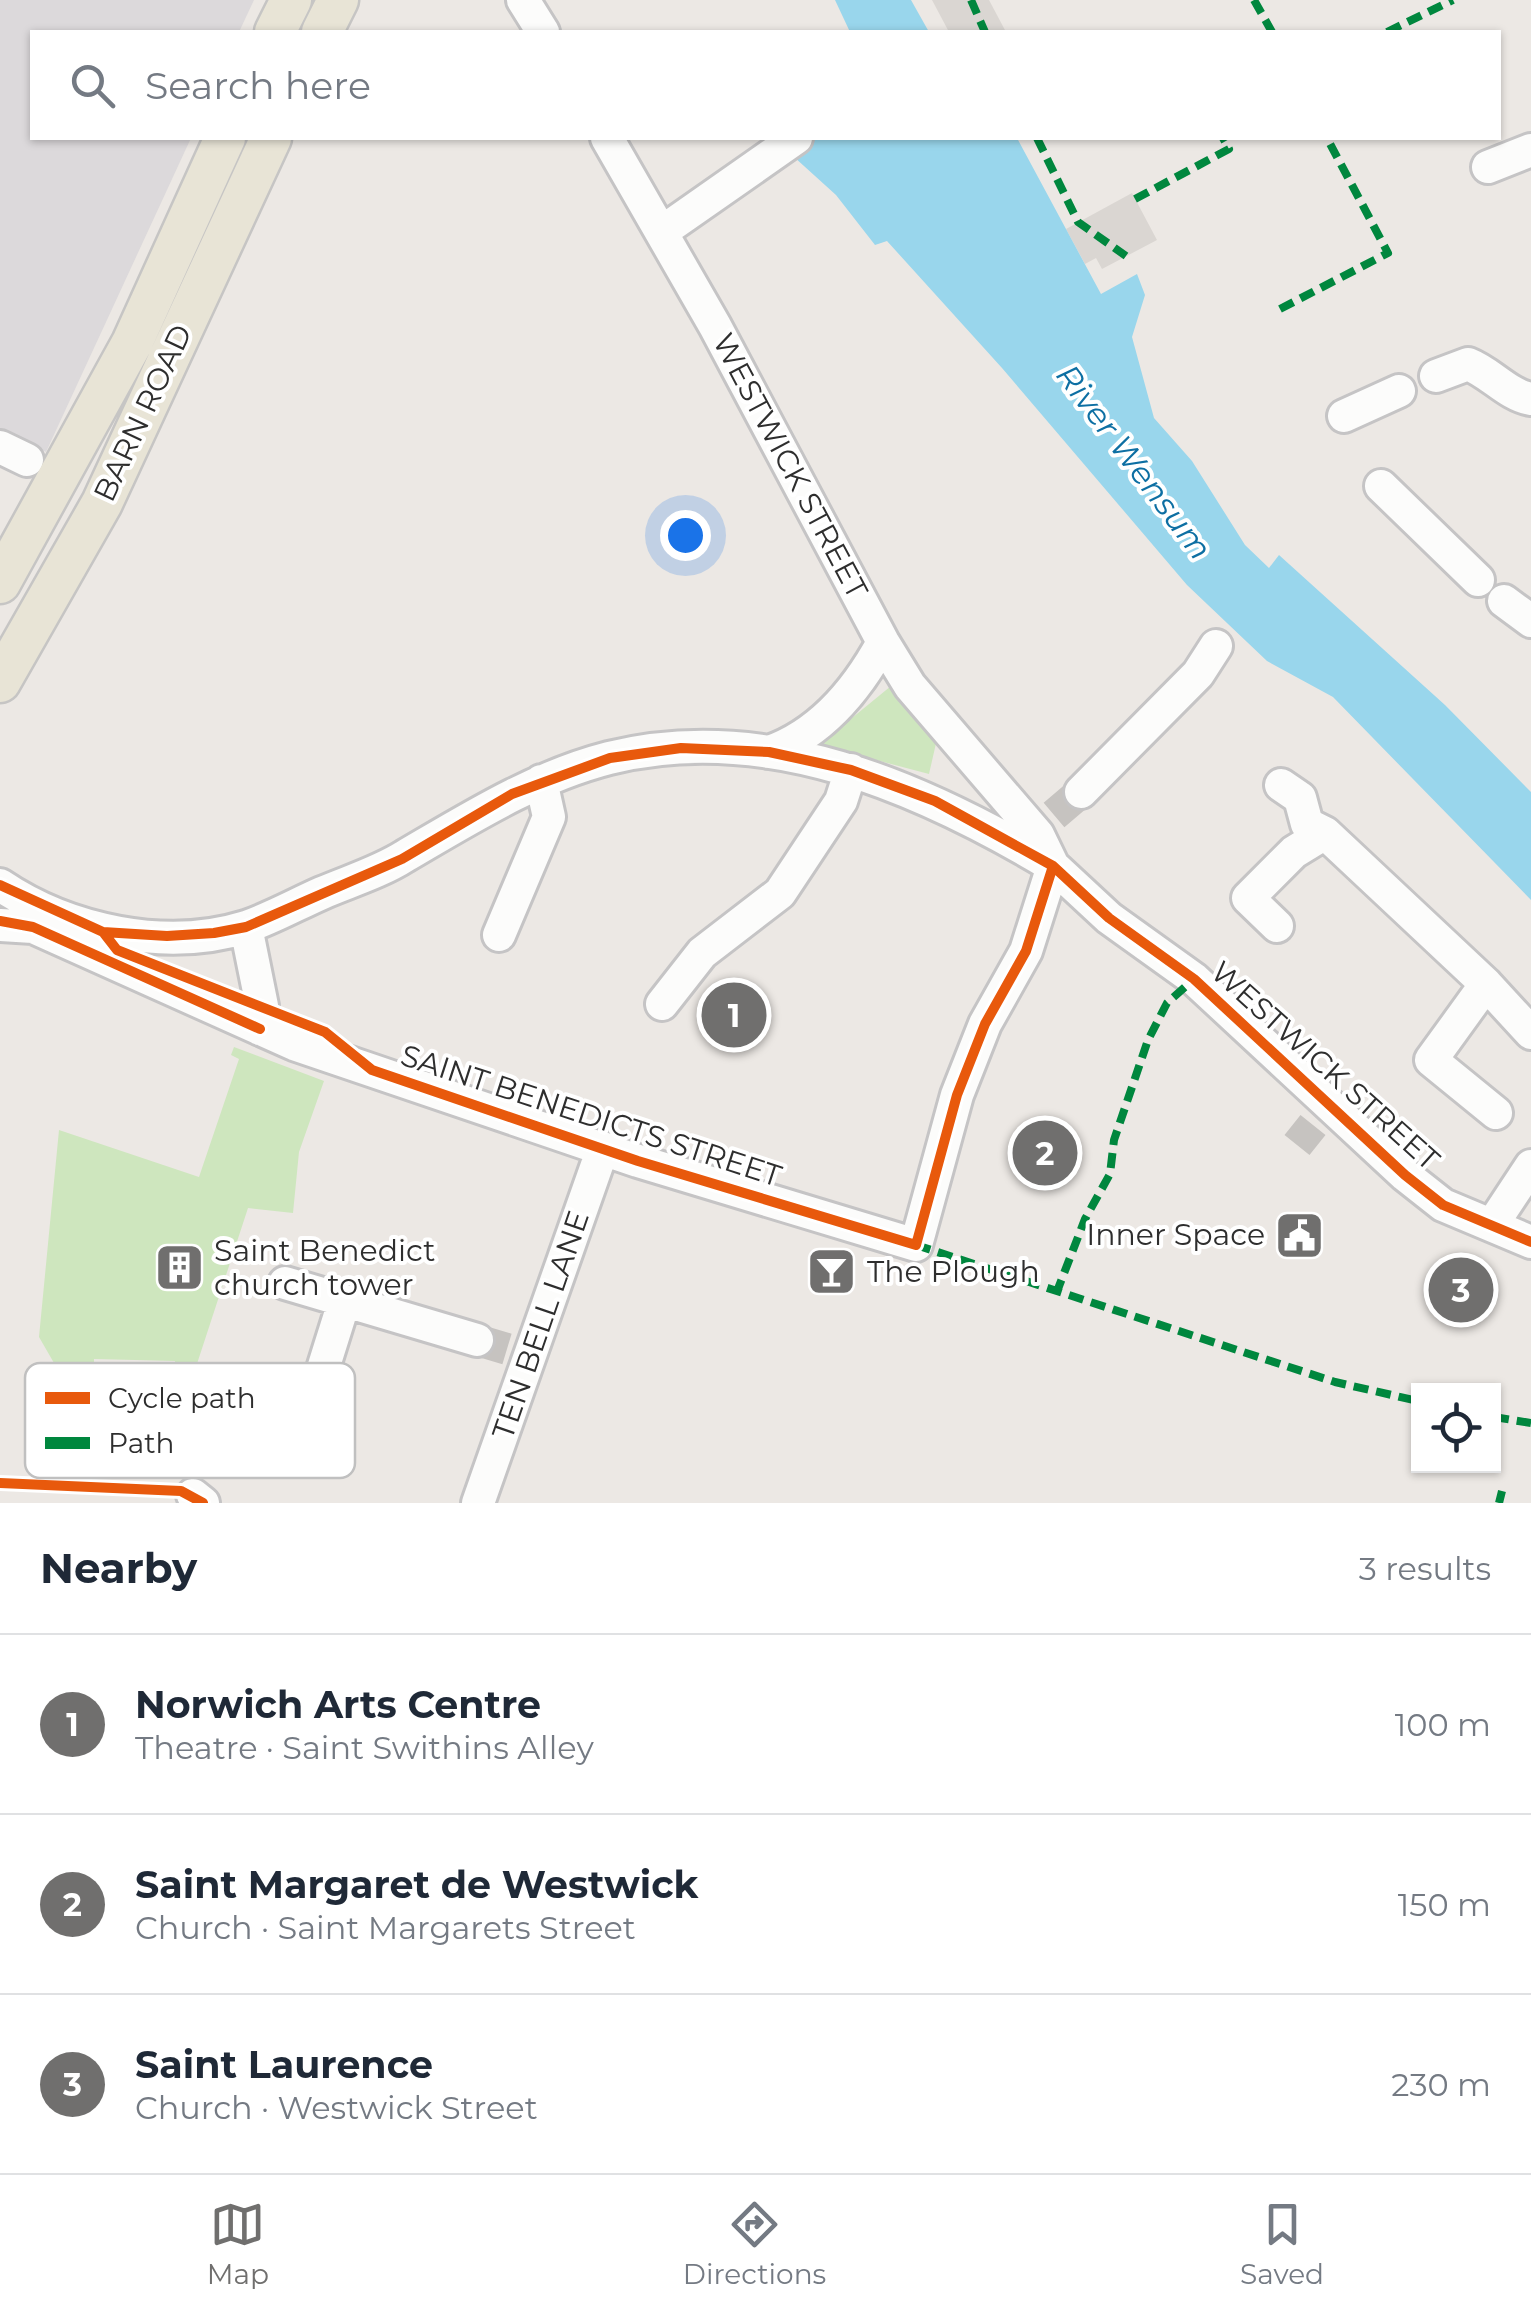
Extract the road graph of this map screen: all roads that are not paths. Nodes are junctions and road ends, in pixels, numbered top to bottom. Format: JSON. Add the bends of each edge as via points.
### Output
{"nodes":[{"id":1,"x":291,"y":0,"type":"edge"},
{"id":2,"x":338,"y":0,"type":"edge"},
{"id":3,"x":523,"y":0,"type":"edge"},
{"id":4,"x":276,"y":30,"type":"edge"},
{"id":5,"x":323,"y":30,"type":"edge"},
{"id":6,"x":542,"y":30,"type":"edge"},
{"id":7,"x":224,"y":140,"type":"edge"},
{"id":8,"x":270,"y":140,"type":"edge"},
{"id":9,"x":608,"y":140,"type":"edge"},
{"id":10,"x":793,"y":140,"type":"edge"},
{"id":11,"x":1531,"y":150,"type":"edge"},
{"id":12,"x":1488,"y":168,"type":"dead end"},
{"id":13,"x":662,"y":231,"type":"junction"},
{"id":14,"x":1436,"y":376,"type":"dead end"},
{"id":15,"x":1399,"y":391,"type":"dead end"},
{"id":16,"x":1531,"y":399,"type":"edge"},
{"id":17,"x":1344,"y":416,"type":"dead end"},
{"id":18,"x":1381,"y":486,"type":"dead end"},
{"id":19,"x":1478,"y":580,"type":"dead end"},
{"id":20,"x":0,"y":583,"type":"edge"},
{"id":21,"x":1504,"y":602,"type":"dead end"},
{"id":22,"x":1531,"y":621,"type":"edge"},
{"id":23,"x":883,"y":642,"type":"junction"},
{"id":24,"x":1216,"y":646,"type":"dead end"},
{"id":25,"x":0,"y":682,"type":"edge"},
{"id":26,"x":769,"y":752,"type":"junction"},
{"id":27,"x":851,"y":770,"type":"junction"},
{"id":28,"x":542,"y":782,"type":"junction"},
{"id":29,"x":1280,"y":785,"type":"dead end"},
{"id":30,"x":1080,"y":792,"type":"tunnel mouth"},
{"id":31,"x":1325,"y":833,"type":"junction"},
{"id":32,"x":1053,"y":866,"type":"junction"},
{"id":33,"x":0,"y":885,"type":"edge"},
{"id":34,"x":2,"y":924,"type":"edge"},
{"id":35,"x":1277,"y":926,"type":"dead end"},
{"id":36,"x":246,"y":927,"type":"junction"},
{"id":37,"x":499,"y":935,"type":"dead end"},
{"id":38,"x":1486,"y":984,"type":"junction"},
{"id":39,"x":662,"y":1004,"type":"dead end"},
{"id":40,"x":260,"y":1029,"type":"junction"},
{"id":41,"x":1531,"y":1033,"type":"edge"},
{"id":42,"x":1496,"y":1113,"type":"dead end"},
{"id":43,"x":603,"y":1148,"type":"junction"},
{"id":44,"x":1531,"y":1166,"type":"edge"},
{"id":45,"x":1492,"y":1225,"type":"junction"},
{"id":46,"x":1531,"y":1242,"type":"edge"},
{"id":47,"x":285,"y":1282,"type":"dead end"},
{"id":48,"x":344,"y":1302,"type":"junction"},
{"id":49,"x":505,"y":1349,"type":"junction"},
{"id":50,"x":325,"y":1363,"type":"edge"},
{"id":51,"x":478,"y":1503,"type":"edge"}],
"edges":[{"from":1,"to":4,"type":"main road"},
{"from":2,"to":5,"type":"main road"},
{"from":3,"to":6,"type":"street"},
{"from":7,"to":20,"type":"main road","name":"BARN ROAD","via":[[132,342]]},
{"from":8,"to":25,"type":"main road","name":"BARN ROAD","via":[[102,503]]},
{"from":9,"to":13,"type":"street","name":"WESTWICK STREET"},
{"from":10,"to":13,"type":"street"},
{"from":11,"to":12,"type":"street"},
{"from":13,"to":23,"type":"street","name":"WESTWICK STREET"},
{"from":14,"to":16,"type":"street","via":[[1468,364]]},
{"from":15,"to":17,"type":"street"},
{"from":18,"to":19,"type":"street"},
{"from":21,"to":22,"type":"street"},
{"from":23,"to":26,"type":"street","via":[[845,699],[798,742]]},
{"from":23,"to":32,"type":"street","name":"WESTWICK STREET","via":[[910,686],[1043,821]]},
{"from":24,"to":30,"type":"street","via":[[1198,674]]},
{"from":26,"to":27,"type":"street"},
{"from":26,"to":28,"type":"street","via":[[610,758]]},
{"from":27,"to":32,"type":"street","via":[[936,800]]},
{"from":27,"to":39,"type":"street","via":[[841,800],[780,893],[702,954]]},
{"from":28,"to":36,"type":"street","via":[[402,859]]},
{"from":28,"to":37,"type":"street","via":[[549,816]]},
{"from":29,"to":31,"type":"street","via":[[1300,798],[1308,824]]},
{"from":31,"to":35,"type":"street","via":[[1294,852],[1248,898]]},
{"from":31,"to":38,"type":"street"},
{"from":32,"to":43,"type":"street","name":"SAINT BENEDICTS STREET","via":[[1030,942],[985,1024],[957,1095],[916,1245]]},
{"from":32,"to":45,"type":"street","name":"WESTWICK STREET","via":[[1194,979],[1405,1175],[1443,1205]]},
{"from":33,"to":36,"type":"street","via":[[103,932],[168,936]]},
{"from":34,"to":40,"type":"street","name":"SAINT BENEDICTS STREET","via":[[33,927]]},
{"from":36,"to":40,"type":"street","via":[[262,1006]]},
{"from":38,"to":41,"type":"street"},
{"from":38,"to":42,"type":"street","via":[[1430,1060]]},
{"from":40,"to":43,"type":"street","name":"SAINT BENEDICTS STREET"},
{"from":43,"to":49,"type":"street","name":"TEN BELL LANE"},
{"from":44,"to":45,"type":"street"},
{"from":45,"to":46,"type":"street","name":"WESTWICK STREET"},
{"from":47,"to":48,"type":"street"},
{"from":48,"to":49,"type":"street"},
{"from":48,"to":50,"type":"street"},
{"from":49,"to":51,"type":"street","name":"TEN BELL LANE"}]}
